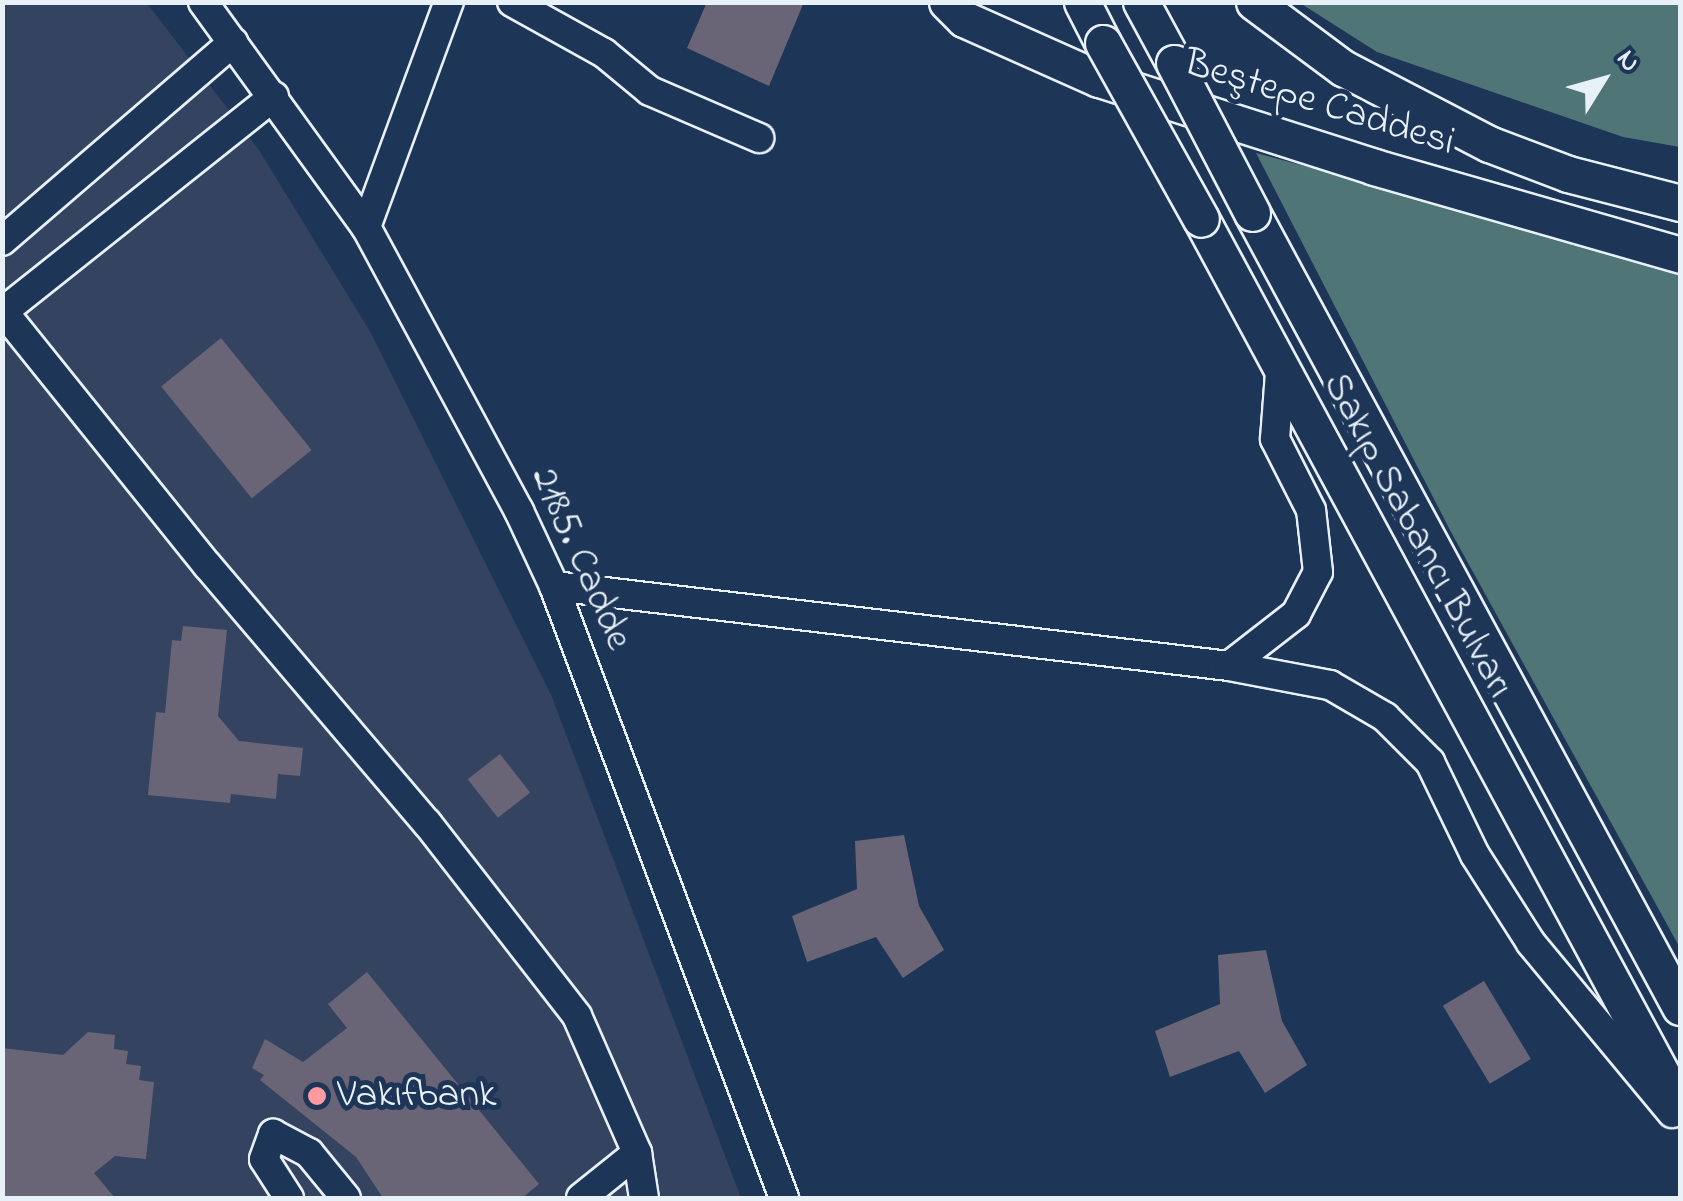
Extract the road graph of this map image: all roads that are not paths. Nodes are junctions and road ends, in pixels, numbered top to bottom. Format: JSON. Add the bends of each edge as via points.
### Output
{"nodes":[{"id":1,"x":203,"y":2,"type":"edge"},
{"id":2,"x":449,"y":2,"type":"edge"},
{"id":3,"x":512,"y":2,"type":"edge"},
{"id":4,"x":947,"y":2,"type":"edge"},
{"id":5,"x":1082,"y":2,"type":"edge"},
{"id":6,"x":1141,"y":2,"type":"edge"},
{"id":7,"x":1254,"y":2,"type":"edge"},
{"id":8,"x":234,"y":42,"type":"junction"},
{"id":9,"x":274,"y":96,"type":"junction"},
{"id":10,"x":759,"y":138,"type":"dead end"},
{"id":11,"x":1680,"y":202,"type":"edge"},
{"id":12,"x":366,"y":227,"type":"junction"},
{"id":13,"x":2,"y":241,"type":"edge"},
{"id":14,"x":1680,"y":255,"type":"edge"},
{"id":15,"x":3,"y":311,"type":"edge"},
{"id":16,"x":1280,"y":373,"type":"junction"},
{"id":17,"x":554,"y":586,"type":"junction"},
{"id":18,"x":1229,"y":666,"type":"junction"},
{"id":19,"x":1680,"y":1007,"type":"edge"},
{"id":20,"x":1680,"y":1108,"type":"edge"},
{"id":21,"x":1680,"y":1123,"type":"edge"},
{"id":22,"x":637,"y":1154,"type":"junction"},
{"id":23,"x":289,"y":1198,"type":"edge"},
{"id":24,"x":346,"y":1198,"type":"edge"},
{"id":25,"x":581,"y":1198,"type":"edge"},
{"id":26,"x":644,"y":1198,"type":"edge"},
{"id":27,"x":784,"y":1198,"type":"edge"}],
"edges":[{"from":1,"to":8,"type":"street","name":"2185. Cadde"},
{"from":2,"to":12,"type":"street"},
{"from":3,"to":10,"type":"street","via":[[604,53],[650,91]]},
{"from":4,"to":14,"type":"main road","name":"Beştepe Caddesi","via":[[964,20],[1099,79]]},
{"from":5,"to":16,"type":"main road","name":"Sakıp Sabancı Bulvarı","bridge":true},
{"from":6,"to":19,"type":"main road","name":"Sakıp Sabancı Bulvarı","bridge":true},
{"from":7,"to":11,"type":"main road","name":"Beştepe Caddesi","via":[[1342,68],[1489,144],[1568,174]]},
{"from":8,"to":9,"type":"street","name":"2185. Cadde"},
{"from":8,"to":13,"type":"street"},
{"from":9,"to":12,"type":"street","name":"2185. Cadde"},
{"from":9,"to":15,"type":"street"},
{"from":12,"to":17,"type":"street","name":"2185. Cadde"},
{"from":15,"to":22,"type":"street","via":[[208,566],[428,823],[577,1016]]},
{"from":16,"to":18,"type":"street","via":[[1275,439],[1311,510],[1318,572],[1296,614]]},
{"from":16,"to":20,"type":"main road","name":"Sakıp Sabancı Bulvarı"},
{"from":17,"to":18,"type":"street"},
{"from":17,"to":27,"type":"street","name":"2185. Cadde"},
{"from":18,"to":21,"type":"street","via":[[1330,685],[1385,717],[1430,762],[1475,856],[1531,942]]},
{"from":22,"to":25,"type":"street"},
{"from":22,"to":26,"type":"street"},
{"from":23,"to":24,"type":"street","via":[[264,1159],[273,1134],[309,1153]]}]}
